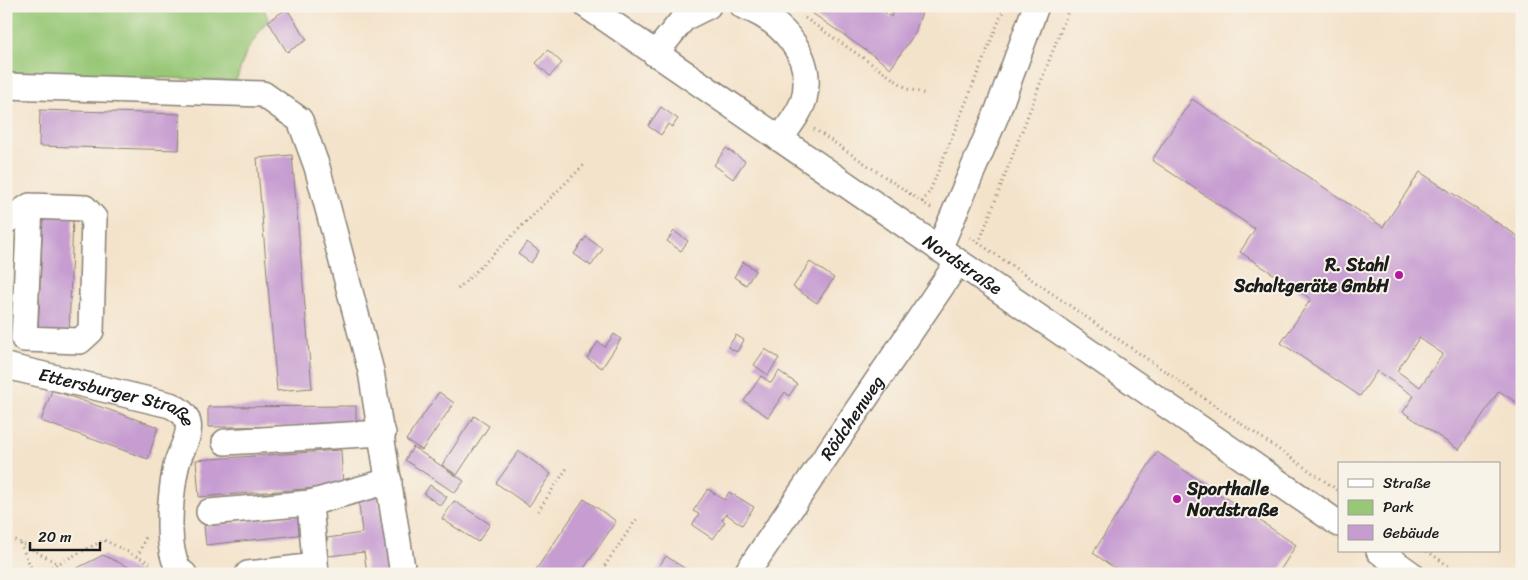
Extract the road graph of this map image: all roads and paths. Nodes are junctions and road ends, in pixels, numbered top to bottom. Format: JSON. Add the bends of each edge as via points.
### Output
{"nodes":[{"id":1,"x":587,"y":6,"type":"edge"},
{"id":2,"x":708,"y":6,"type":"edge"},
{"id":3,"x":743,"y":6,"type":"edge"},
{"id":4,"x":1005,"y":6,"type":"edge"},
{"id":5,"x":1036,"y":6,"type":"edge"},
{"id":6,"x":1070,"y":6,"type":"edge"},
{"id":7,"x":804,"y":17,"type":"dead end"},
{"id":8,"x":655,"y":54,"type":"junction"},
{"id":9,"x":6,"y":86,"type":"edge"},
{"id":10,"x":926,"y":94,"type":"dead end"},
{"id":11,"x":795,"y":117,"type":"junction"},
{"id":12,"x":780,"y":139,"type":"junction"},
{"id":13,"x":584,"y":164,"type":"dead end"},
{"id":14,"x":922,"y":202,"type":"junction"},
{"id":15,"x":30,"y":206,"type":"junction"},
{"id":16,"x":6,"y":221,"type":"edge"},
{"id":17,"x":950,"y":222,"type":"junction"},
{"id":18,"x":979,"y":242,"type":"junction"},
{"id":19,"x":948,"y":255,"type":"junction"},
{"id":20,"x":458,"y":289,"type":"dead end"},
{"id":21,"x":6,"y":366,"type":"edge"},
{"id":22,"x":383,"y":433,"type":"junction"},
{"id":23,"x":226,"y":442,"type":"dead end"},
{"id":24,"x":567,"y":468,"type":"dead end"},
{"id":25,"x":389,"y":481,"type":"junction"},
{"id":26,"x":1338,"y":491,"type":"edge"},
{"id":27,"x":310,"y":503,"type":"junction"},
{"id":28,"x":538,"y":511,"type":"dead end"},
{"id":29,"x":209,"y":512,"type":"dead end"},
{"id":30,"x":638,"y":517,"type":"dead end"},
{"id":31,"x":1338,"y":523,"type":"edge"},
{"id":32,"x":6,"y":535,"type":"edge"},
{"id":33,"x":20,"y":542,"type":"junction"},
{"id":34,"x":1380,"y":552,"type":"edge"},
{"id":35,"x":1428,"y":552,"type":"edge"},
{"id":36,"x":58,"y":563,"type":"junction"},
{"id":37,"x":179,"y":567,"type":"edge"},
{"id":38,"x":316,"y":570,"type":"edge"},
{"id":39,"x":34,"y":574,"type":"edge"},
{"id":40,"x":38,"y":574,"type":"edge"},
{"id":41,"x":248,"y":574,"type":"edge"},
{"id":42,"x":403,"y":574,"type":"edge"},
{"id":43,"x":600,"y":574,"type":"edge"},
{"id":44,"x":746,"y":574,"type":"edge"},
{"id":45,"x":1411,"y":574,"type":"edge"},
{"id":46,"x":1460,"y":574,"type":"edge"}],
"edges":[{"from":1,"to":8,"type":"street","name":"Nordstraße"},
{"from":2,"to":8,"type":"street","via":[[684,18]]},
{"from":3,"to":11,"type":"street","via":[[775,22],[801,59],[806,76],[804,99]]},
{"from":4,"to":14,"type":"path","via":[[930,191]]},
{"from":5,"to":17,"type":"street","name":"Rödchenweg","via":[[997,113]]},
{"from":6,"to":18,"type":"path"},
{"from":7,"to":10,"type":"path","via":[[908,89]]},
{"from":8,"to":12,"type":"street","name":"Nordstraße"},
{"from":9,"to":22,"type":"street","via":[[263,94],[300,120],[320,176],[371,371]]},
{"from":11,"to":12,"type":"street"},
{"from":11,"to":14,"type":"path"},
{"from":12,"to":19,"type":"street","name":"Nordstraße"},
{"from":13,"to":20,"type":"path"},
{"from":14,"to":17,"type":"path"},
{"from":15,"to":15,"type":"street","via":[[85,208],[94,218],[92,331],[80,341],[24,339]]},
{"from":15,"to":16,"type":"street"},
{"from":17,"to":18,"type":"path"},
{"from":17,"to":19,"type":"street","name":"Rödchenweg"},
{"from":18,"to":26,"type":"path"},
{"from":19,"to":31,"type":"street","name":"Nordstraße"},
{"from":19,"to":44,"type":"street","name":"Rödchenweg"},
{"from":21,"to":37,"type":"street","name":"Ettersburger Straße","via":[[170,405],[183,413],[188,424],[172,485],[170,535]]},
{"from":22,"to":23,"type":"street"},
{"from":22,"to":25,"type":"street"},
{"from":24,"to":28,"type":"path"},
{"from":25,"to":27,"type":"street"},
{"from":25,"to":42,"type":"street"},
{"from":27,"to":29,"type":"street"},
{"from":27,"to":38,"type":"street"},
{"from":30,"to":43,"type":"path"},
{"from":32,"to":33,"type":"path"},
{"from":33,"to":36,"type":"path"},
{"from":33,"to":39,"type":"path"},
{"from":34,"to":45,"type":"street"},
{"from":35,"to":46,"type":"path"},
{"from":36,"to":37,"type":"path","via":[[104,540],[157,566]]},
{"from":36,"to":40,"type":"path"},
{"from":38,"to":41,"type":"street"}]}
